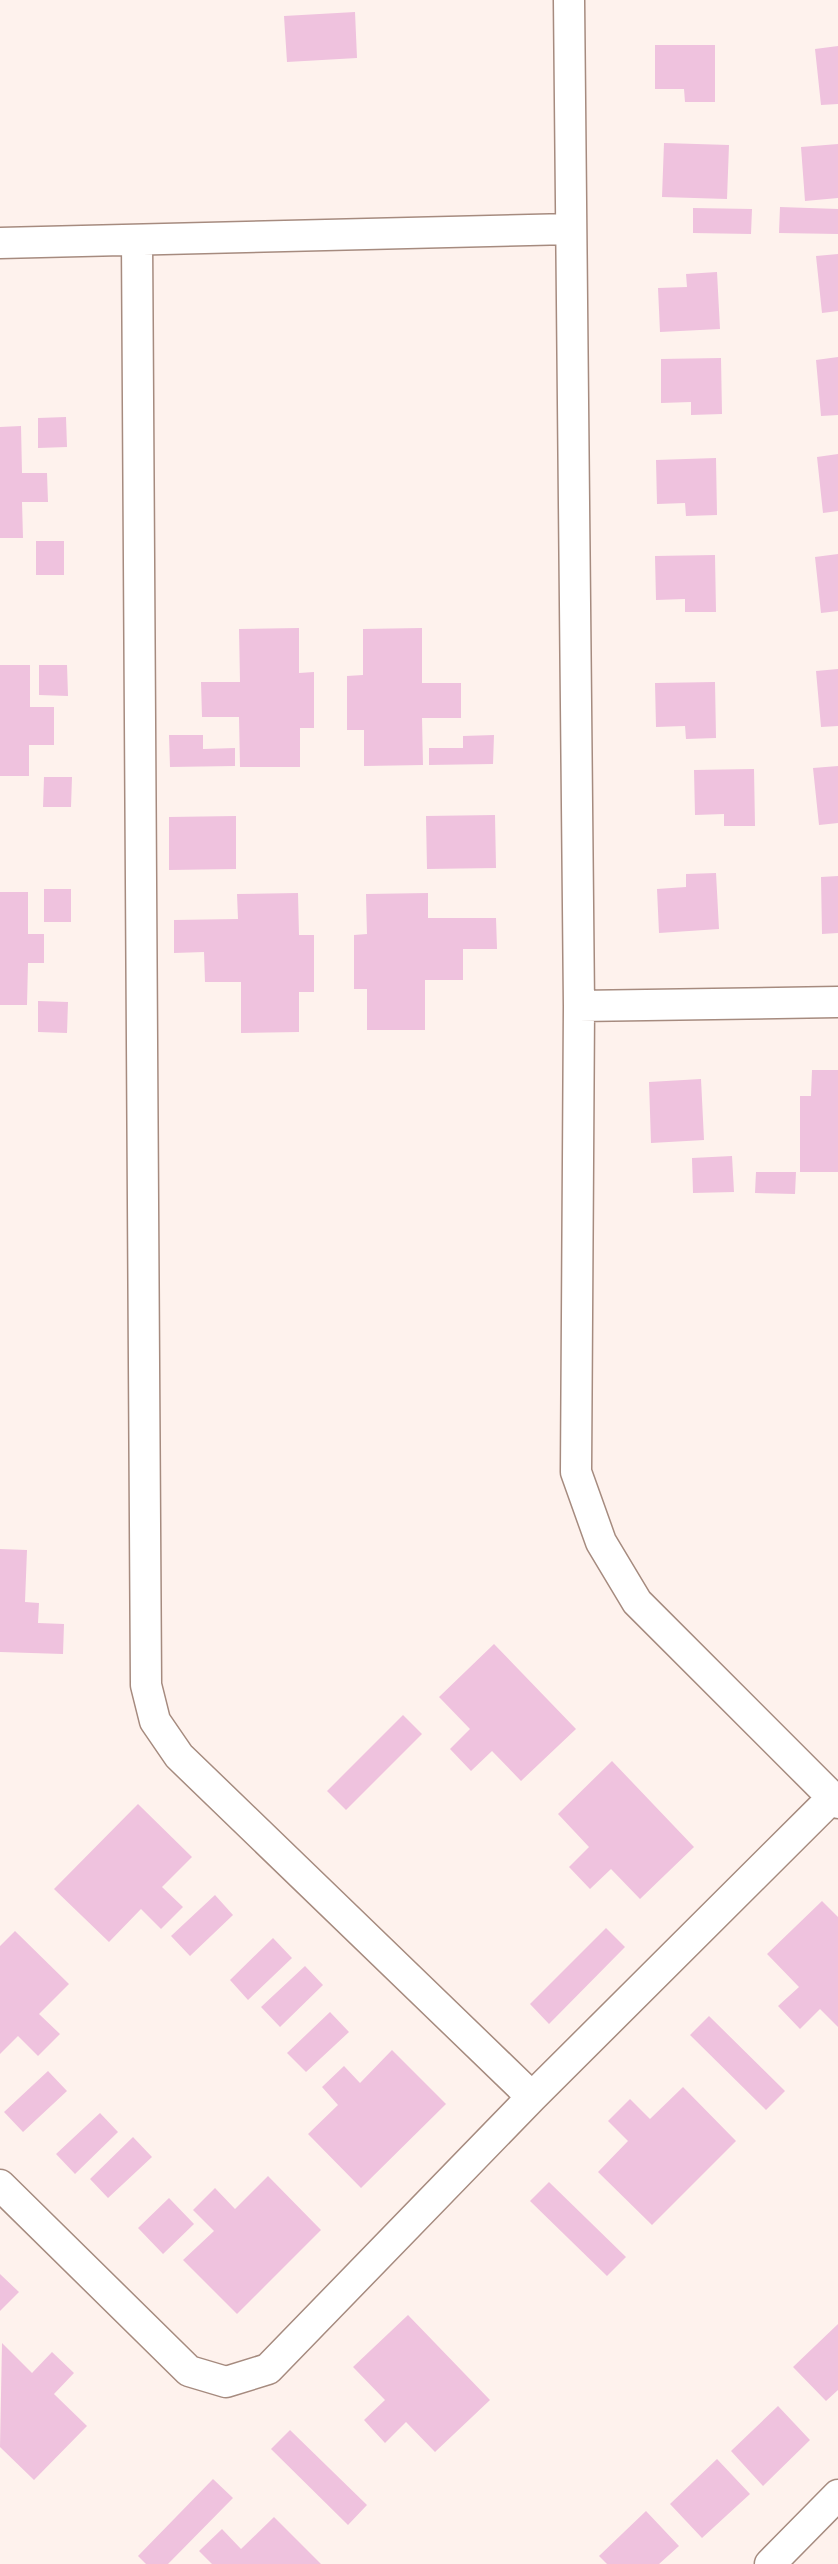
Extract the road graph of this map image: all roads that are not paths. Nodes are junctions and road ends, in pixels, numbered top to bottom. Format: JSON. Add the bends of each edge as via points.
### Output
{"nodes":[{"id":1,"x":569,"y":0,"type":"edge"},
{"id":2,"x":571,"y":229,"type":"junction"},
{"id":3,"x":137,"y":240,"type":"junction"},
{"id":4,"x":0,"y":243,"type":"edge"},
{"id":5,"x":838,"y":1002,"type":"edge"},
{"id":6,"x":579,"y":1006,"type":"junction"},
{"id":7,"x":835,"y":1800,"type":"edge"},
{"id":8,"x":532,"y":2097,"type":"junction"},
{"id":9,"x":0,"y":2185,"type":"edge"},
{"id":10,"x":838,"y":2495,"type":"edge"},
{"id":11,"x":770,"y":2564,"type":"edge"}],
"edges":[{"from":1,"to":2,"type":"street"},
{"from":2,"to":3,"type":"street"},
{"from":2,"to":6,"type":"street"},
{"from":3,"to":4,"type":"street"},
{"from":3,"to":8,"type":"street","via":[[146,1685],[155,1721],[179,1756]]},
{"from":5,"to":6,"type":"street"},
{"from":6,"to":7,"type":"street","via":[[576,1472],[601,1542],[637,1602]]},
{"from":7,"to":8,"type":"street"},
{"from":8,"to":9,"type":"street","via":[[268,2369],[226,2382],[189,2371]]},
{"from":10,"to":11,"type":"street"}]}
